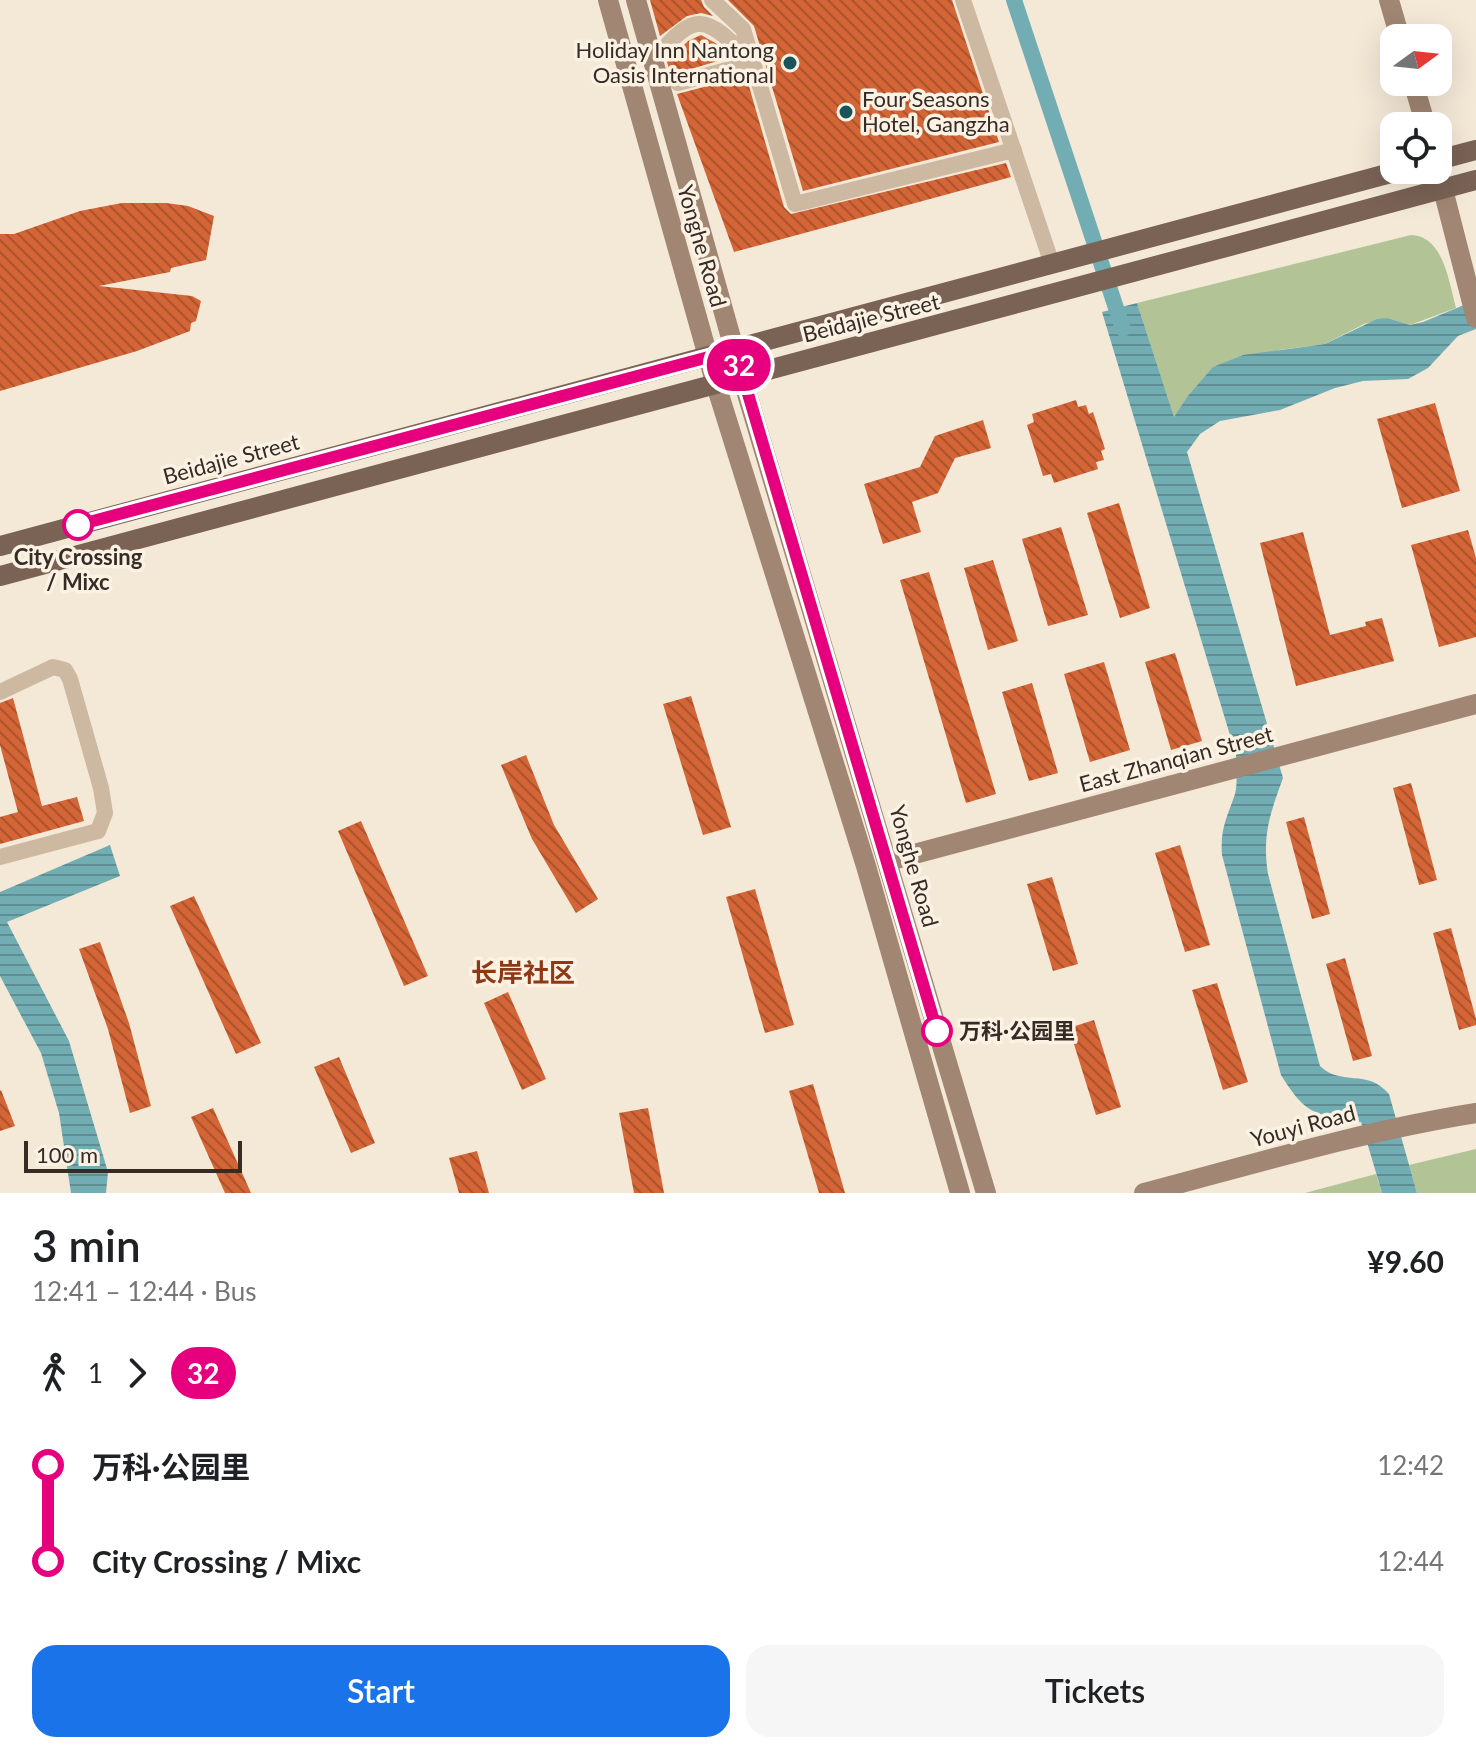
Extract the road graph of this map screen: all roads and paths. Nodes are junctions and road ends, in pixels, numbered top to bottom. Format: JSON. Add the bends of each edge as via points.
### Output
{"nodes":[{"id":1,"x":608,"y":0,"type":"edge"},
{"id":2,"x":636,"y":0,"type":"edge"},
{"id":3,"x":712,"y":0,"type":"edge"},
{"id":4,"x":963,"y":0,"type":"edge"},
{"id":5,"x":1389,"y":0,"type":"edge"},
{"id":6,"x":1396,"y":24,"type":"edge"},
{"id":7,"x":653,"y":61,"type":"junction"},
{"id":8,"x":753,"y":63,"type":"junction"},
{"id":9,"x":678,"y":83,"type":"dead end"},
{"id":10,"x":1014,"y":150,"type":"junction"},
{"id":11,"x":1476,"y":150,"type":"edge"},
{"id":12,"x":1452,"y":156,"type":"edge"},
{"id":13,"x":1380,"y":176,"type":"edge"},
{"id":14,"x":1452,"y":179,"type":"edge"},
{"id":15,"x":1476,"y":180,"type":"edge"},
{"id":16,"x":1424,"y":184,"type":"edge"},
{"id":17,"x":1441,"y":184,"type":"edge"},
{"id":18,"x":1052,"y":264,"type":"junction"},
{"id":19,"x":1476,"y":318,"type":"edge"},
{"id":20,"x":735,"y":350,"type":"junction"},
{"id":21,"x":709,"y":358,"type":"junction"},
{"id":22,"x":742,"y":377,"type":"junction"},
{"id":23,"x":716,"y":385,"type":"junction"},
{"id":24,"x":0,"y":546,"type":"edge"},
{"id":25,"x":0,"y":576,"type":"edge"},
{"id":26,"x":0,"y":692,"type":"edge"},
{"id":27,"x":1476,"y":704,"type":"edge"},
{"id":28,"x":0,"y":857,"type":"edge"},
{"id":29,"x":888,"y":861,"type":"junction"},
{"id":30,"x":1476,"y":1113,"type":"edge"},
{"id":31,"x":960,"y":1193,"type":"edge"},
{"id":32,"x":986,"y":1193,"type":"edge"},
{"id":33,"x":1144,"y":1193,"type":"edge"}],
"edges":[{"from":1,"to":21,"type":"main road","name":"Yonghe Road"},
{"from":2,"to":7,"type":"main road","name":"Yonghe Road"},
{"from":3,"to":8,"type":"street","via":[[743,29]]},
{"from":4,"to":10,"type":"street"},
{"from":5,"to":6,"type":"main road"},
{"from":7,"to":8,"type":"street","via":[[684,28],[704,22],[717,27]]},
{"from":7,"to":20,"type":"main road","name":"Yonghe Road"},
{"from":8,"to":9,"type":"street"},
{"from":8,"to":10,"type":"street","via":[[795,204]]},
{"from":10,"to":18,"type":"street"},
{"from":11,"to":12,"type":"main road"},
{"from":13,"to":18,"type":"main road","name":"Beidajie Street"},
{"from":14,"to":15,"type":"main road","name":"Beidajie Street"},
{"from":16,"to":22,"type":"main road","name":"Beidajie Street","via":[[1126,275]]},
{"from":17,"to":19,"type":"main road"},
{"from":18,"to":20,"type":"main road","name":"Beidajie Street"},
{"from":20,"to":21,"type":"main road","name":"Beidajie Street"},
{"from":20,"to":22,"type":"main road","name":"Yonghe Road"},
{"from":21,"to":23,"type":"main road","name":"Yonghe Road"},
{"from":21,"to":24,"type":"main road","name":"Beidajie Street"},
{"from":22,"to":23,"type":"main road","name":"Beidajie Street"},
{"from":22,"to":29,"type":"main road","name":"Yonghe Road"},
{"from":23,"to":25,"type":"main road","name":"Beidajie Street"},
{"from":23,"to":31,"type":"main road","name":"Yonghe Road","via":[[866,866]]},
{"from":26,"to":28,"type":"street","via":[[53,667],[65,670],[105,813],[98,831]]},
{"from":27,"to":29,"type":"main road","name":"East Zhanqian Street"},
{"from":29,"to":32,"type":"main road","name":"Yonghe Road"},
{"from":30,"to":33,"type":"main road","name":"Youyi Road","via":[[1354,1137]]}]}
